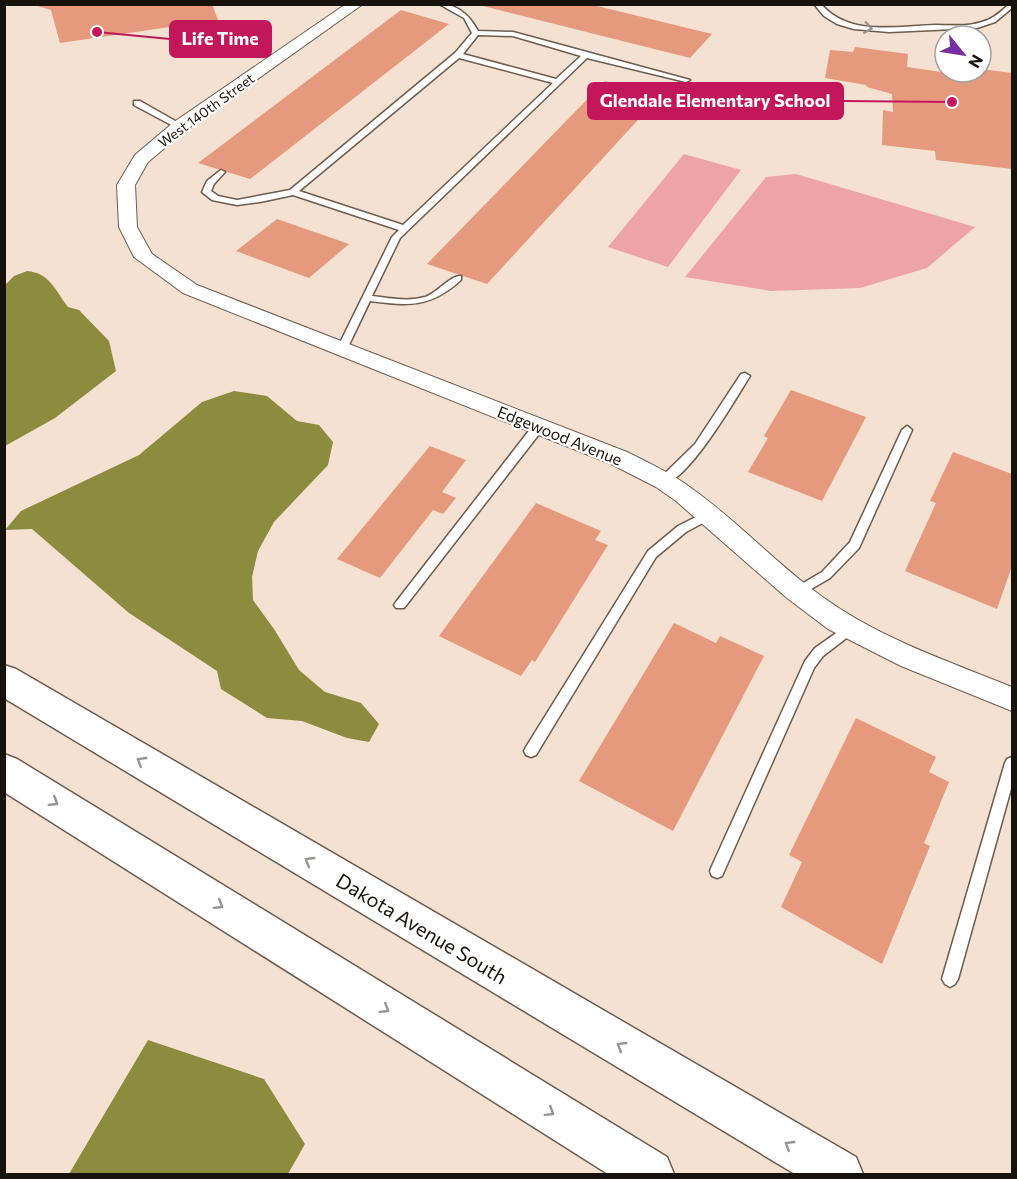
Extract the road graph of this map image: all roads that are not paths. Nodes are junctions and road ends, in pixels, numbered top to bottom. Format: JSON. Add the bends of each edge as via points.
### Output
{"nodes":[{"id":1,"x":356,"y":4,"type":"edge"},
{"id":2,"x":442,"y":4,"type":"edge"},
{"id":3,"x":817,"y":4,"type":"edge"},
{"id":4,"x":1012,"y":5,"type":"edge"},
{"id":5,"x":476,"y":33,"type":"junction"},
{"id":6,"x":458,"y":55,"type":"junction"},
{"id":7,"x":586,"y":55,"type":"junction"},
{"id":8,"x":686,"y":80,"type":"dead end"},
{"id":9,"x":558,"y":82,"type":"junction"},
{"id":10,"x":137,"y":103,"type":"dead end"},
{"id":11,"x":180,"y":126,"type":"junction"},
{"id":12,"x":221,"y":172,"type":"dead end"},
{"id":13,"x":126,"y":185,"type":"joint"},
{"id":14,"x":293,"y":192,"type":"junction"},
{"id":15,"x":405,"y":229,"type":"junction"},
{"id":16,"x":458,"y":278,"type":"dead end"},
{"id":17,"x":367,"y":298,"type":"junction"},
{"id":18,"x":342,"y":349,"type":"junction"},
{"id":19,"x":745,"y":376,"type":"dead end"},
{"id":20,"x":539,"y":426,"type":"junction"},
{"id":21,"x":907,"y":430,"type":"dead end"},
{"id":22,"x":663,"y":481,"type":"junction"},
{"id":23,"x":708,"y":515,"type":"junction"},
{"id":24,"x":797,"y":592,"type":"junction"},
{"id":25,"x":400,"y":605,"type":"dead end"},
{"id":26,"x":849,"y":629,"type":"junction"},
{"id":27,"x":4,"y":680,"type":"edge"},
{"id":28,"x":1012,"y":699,"type":"edge"},
{"id":29,"x":531,"y":751,"type":"dead end"},
{"id":30,"x":1012,"y":763,"type":"edge"},
{"id":31,"x":4,"y":771,"type":"edge"},
{"id":32,"x":717,"y":871,"type":"dead end"},
{"id":33,"x":950,"y":979,"type":"dead end"},
{"id":34,"x":650,"y":1174,"type":"edge"},
{"id":35,"x":839,"y":1174,"type":"edge"}],
"edges":[{"from":1,"to":11,"type":"street","name":"West 140th Street"},
{"from":2,"to":5,"type":"lane","via":[[467,18]]},
{"from":3,"to":4,"type":"lane","one_way":true,"via":[[825,15],[837,21],[880,29],[976,26],[993,21]]},
{"from":5,"to":6,"type":"lane"},
{"from":5,"to":7,"type":"lane","via":[[513,34]]},
{"from":6,"to":9,"type":"lane"},
{"from":6,"to":14,"type":"lane"},
{"from":7,"to":8,"type":"lane"},
{"from":7,"to":9,"type":"lane"},
{"from":9,"to":15,"type":"lane"},
{"from":10,"to":11,"type":"lane"},
{"from":11,"to":13,"type":"street","name":"West 140th Street","via":[[141,159]]},
{"from":12,"to":14,"type":"lane","via":[[206,192],[213,199],[244,202]]},
{"from":13,"to":18,"type":"street","name":"Edgewood Avenue","via":[[128,227],[144,257],[190,289]]},
{"from":14,"to":15,"type":"lane"},
{"from":15,"to":17,"type":"lane","via":[[396,237]]},
{"from":16,"to":17,"type":"lane","via":[[445,292],[429,300]]},
{"from":17,"to":18,"type":"lane"},
{"from":18,"to":20,"type":"street","name":"Edgewood Avenue"},
{"from":19,"to":22,"type":"lane","via":[[693,455]]},
{"from":20,"to":22,"type":"street","name":"Edgewood Avenue","via":[[619,458]]},
{"from":20,"to":25,"type":"lane"},
{"from":21,"to":24,"type":"lane","via":[[855,545],[826,575]]},
{"from":22,"to":23,"type":"street","name":"Edgewood Avenue"},
{"from":23,"to":24,"type":"street","name":"Edgewood Avenue"},
{"from":23,"to":29,"type":"lane","via":[[682,528],[652,554]]},
{"from":24,"to":26,"type":"street","name":"Edgewood Avenue"},
{"from":26,"to":28,"type":"street","name":"Edgewood Avenue"},
{"from":26,"to":32,"type":"lane","via":[[809,665]]},
{"from":35,"to":27,"type":"main road","name":"Dakota Avenue South","one_way":true},
{"from":30,"to":33,"type":"lane"},
{"from":31,"to":34,"type":"main road","one_way":true}]}
